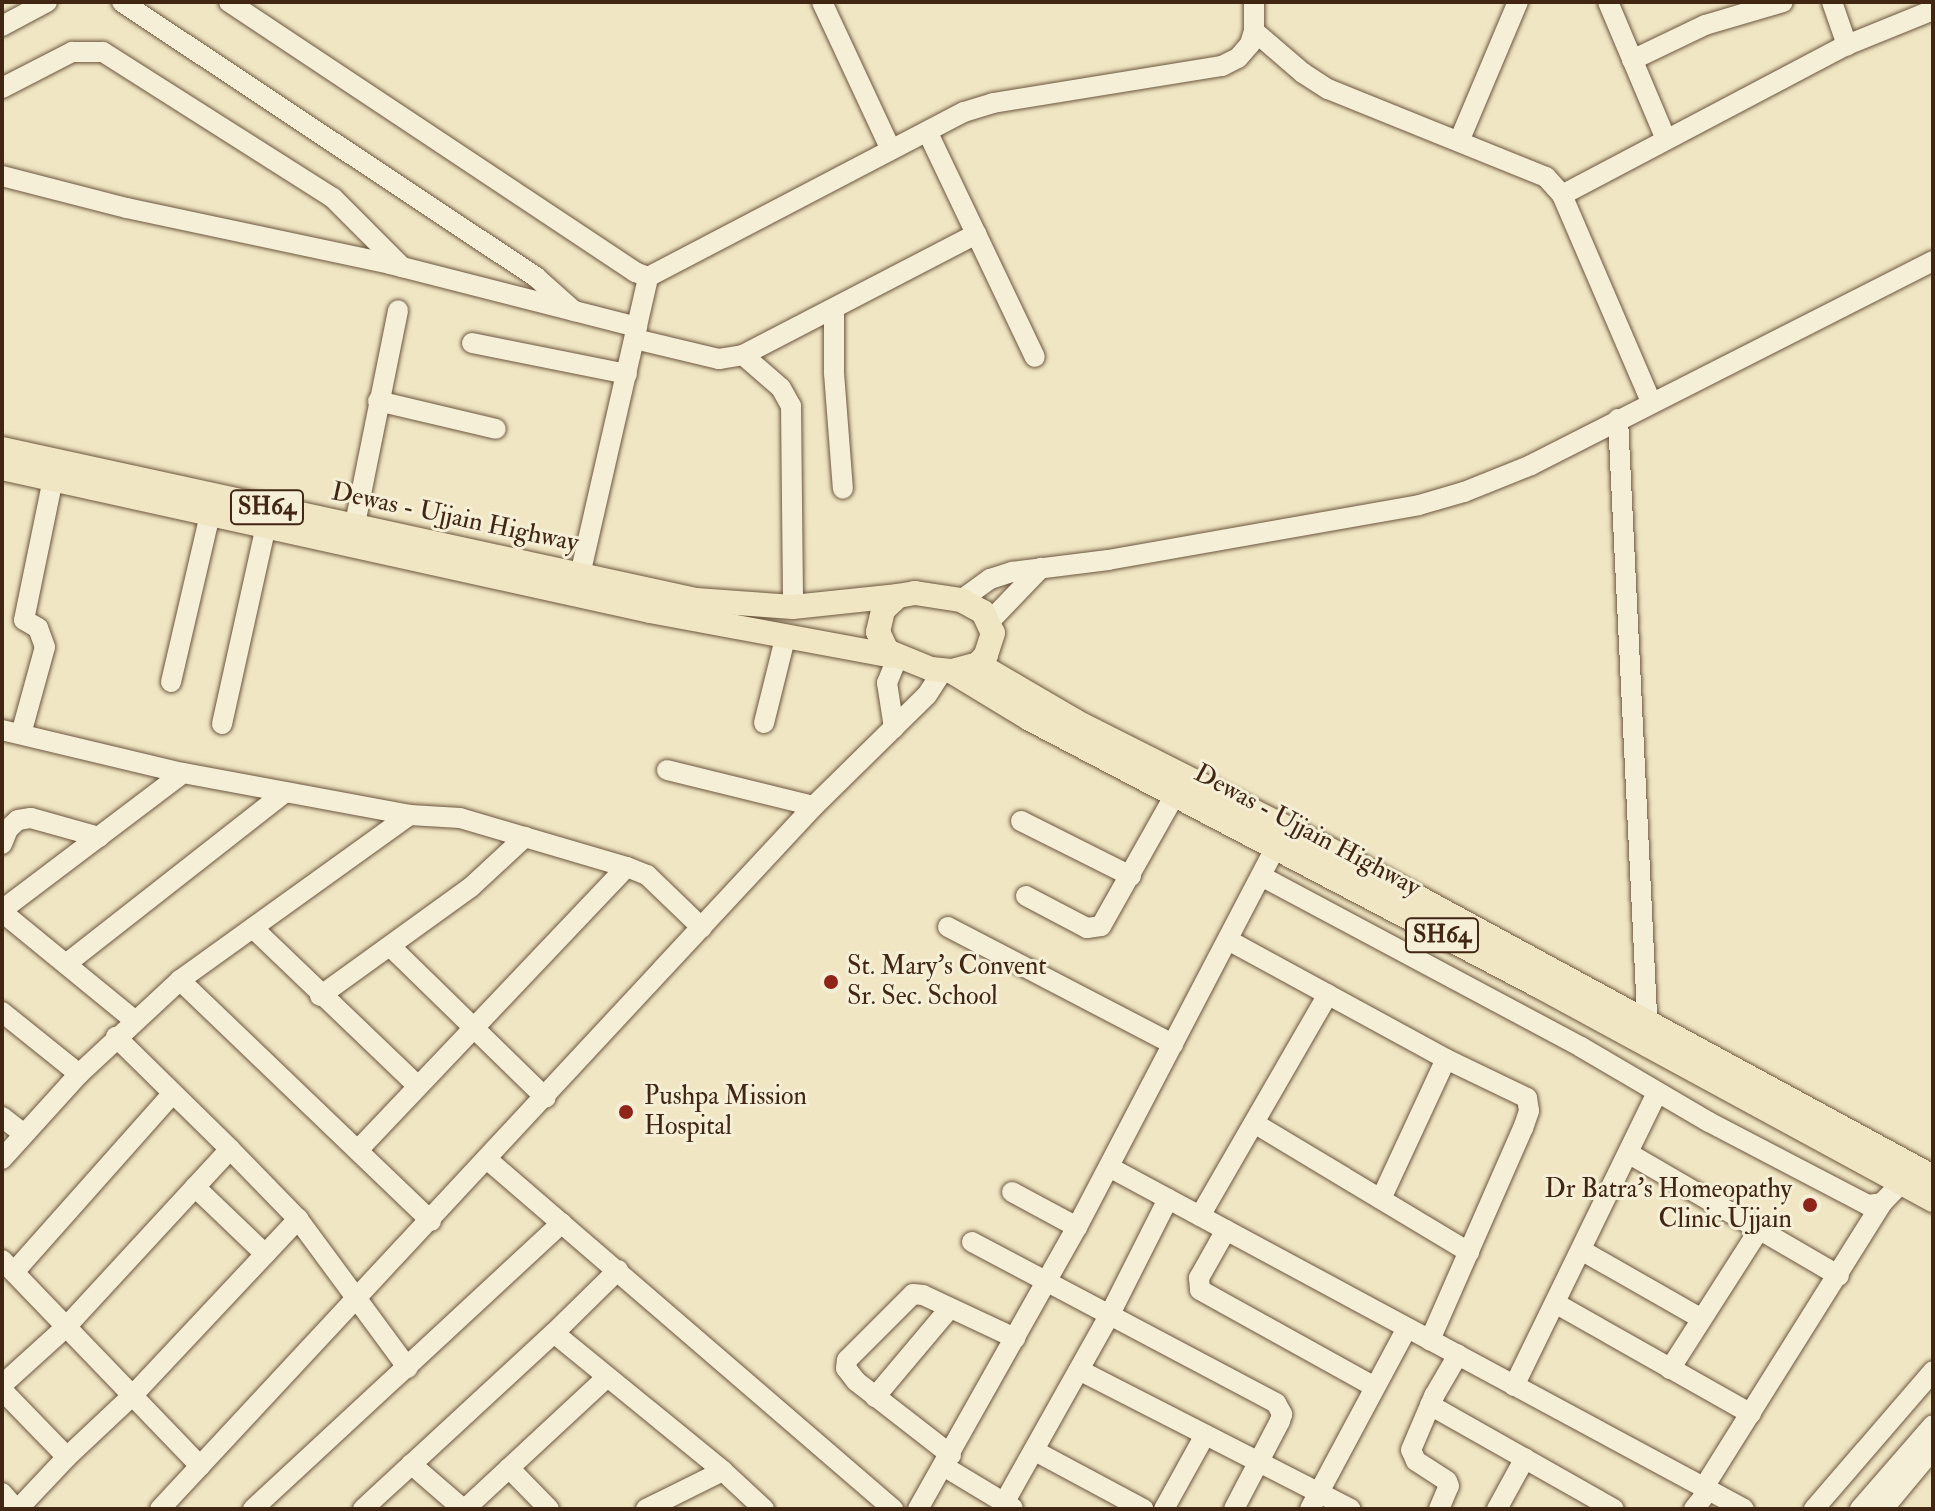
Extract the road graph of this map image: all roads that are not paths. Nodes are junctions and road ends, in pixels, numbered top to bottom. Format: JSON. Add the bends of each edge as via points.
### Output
{"nodes":[{"id":1,"x":47,"y":2,"type":"edge"},
{"id":2,"x":122,"y":2,"type":"edge"},
{"id":3,"x":229,"y":2,"type":"edge"},
{"id":4,"x":822,"y":2,"type":"edge"},
{"id":5,"x":1254,"y":2,"type":"edge"},
{"id":6,"x":1518,"y":2,"type":"edge"},
{"id":7,"x":1608,"y":2,"type":"edge"},
{"id":8,"x":1783,"y":2,"type":"edge"},
{"id":9,"x":1832,"y":2,"type":"edge"},
{"id":10,"x":1933,"y":10,"type":"edge"},
{"id":11,"x":2,"y":26,"type":"edge"},
{"id":12,"x":1254,"y":31,"type":"junction"},
{"id":13,"x":1847,"y":45,"type":"junction"},
{"id":14,"x":1632,"y":60,"type":"junction"},
{"id":15,"x":3,"y":85,"type":"edge"},
{"id":16,"x":928,"y":133,"type":"junction"},
{"id":17,"x":1460,"y":139,"type":"junction"},
{"id":18,"x":1666,"y":139,"type":"junction"},
{"id":19,"x":891,"y":150,"type":"junction"},
{"id":20,"x":2,"y":176,"type":"edge"},
{"id":21,"x":1562,"y":195,"type":"junction"},
{"id":22,"x":976,"y":234,"type":"junction"},
{"id":23,"x":1933,"y":261,"type":"edge"},
{"id":24,"x":404,"y":268,"type":"junction"},
{"id":25,"x":648,"y":277,"type":"junction"},
{"id":26,"x":834,"y":309,"type":"junction"},
{"id":27,"x":398,"y":310,"type":"dead end"},
{"id":28,"x":574,"y":311,"type":"junction"},
{"id":29,"x":636,"y":333,"type":"junction"},
{"id":30,"x":472,"y":343,"type":"dead end"},
{"id":31,"x":743,"y":355,"type":"junction"},
{"id":32,"x":1035,"y":357,"type":"dead end"},
{"id":33,"x":627,"y":374,"type":"junction"},
{"id":34,"x":378,"y":401,"type":"junction"},
{"id":35,"x":1651,"y":402,"type":"junction"},
{"id":36,"x":1618,"y":419,"type":"junction"},
{"id":37,"x":496,"y":429,"type":"dead end"},
{"id":38,"x":2,"y":449,"type":"edge"},
{"id":39,"x":2,"y":468,"type":"edge"},
{"id":40,"x":53,"y":479,"type":"junction"},
{"id":41,"x":843,"y":489,"type":"dead end"},
{"id":42,"x":210,"y":514,"type":"junction"},
{"id":43,"x":355,"y":524,"type":"junction"},
{"id":44,"x":266,"y":526,"type":"junction"},
{"id":45,"x":1041,"y":568,"type":"junction"},
{"id":46,"x":578,"y":584,"type":"junction"},
{"id":47,"x":898,"y":596,"type":"junction"},
{"id":48,"x":961,"y":600,"type":"junction"},
{"id":49,"x":793,"y":607,"type":"junction"},
{"id":50,"x":990,"y":621,"type":"junction"},
{"id":51,"x":786,"y":635,"type":"junction"},
{"id":52,"x":895,"y":657,"type":"junction"},
{"id":53,"x":978,"y":664,"type":"junction"},
{"id":54,"x":947,"y":671,"type":"junction"},
{"id":55,"x":171,"y":682,"type":"dead end"},
{"id":56,"x":764,"y":723,"type":"dead end"},
{"id":57,"x":222,"y":724,"type":"dead end"},
{"id":58,"x":894,"y":728,"type":"junction"},
{"id":59,"x":12,"y":732,"type":"edge"},
{"id":60,"x":667,"y":770,"type":"dead end"},
{"id":61,"x":183,"y":773,"type":"junction"},
{"id":62,"x":285,"y":792,"type":"junction"},
{"id":63,"x":1176,"y":793,"type":"junction"},
{"id":64,"x":814,"y":806,"type":"junction"},
{"id":65,"x":410,"y":815,"type":"junction"},
{"id":66,"x":1021,"y":821,"type":"dead end"},
{"id":67,"x":99,"y":837,"type":"junction"},
{"id":68,"x":525,"y":837,"type":"junction"},
{"id":69,"x":1281,"y":838,"type":"junction"},
{"id":70,"x":2,"y":844,"type":"edge"},
{"id":71,"x":627,"y":867,"type":"junction"},
{"id":72,"x":1131,"y":876,"type":"junction"},
{"id":73,"x":1261,"y":876,"type":"junction"},
{"id":74,"x":1026,"y":896,"type":"dead end"},
{"id":75,"x":2,"y":911,"type":"edge"},
{"id":76,"x":948,"y":927,"type":"dead end"},
{"id":77,"x":253,"y":928,"type":"junction"},
{"id":78,"x":702,"y":928,"type":"junction"},
{"id":79,"x":1228,"y":940,"type":"junction"},
{"id":80,"x":391,"y":947,"type":"junction"},
{"id":81,"x":66,"y":964,"type":"junction"},
{"id":82,"x":180,"y":980,"type":"junction"},
{"id":83,"x":1328,"y":994,"type":"junction"},
{"id":84,"x":320,"y":996,"type":"junction"},
{"id":85,"x":2,"y":1012,"type":"edge"},
{"id":86,"x":134,"y":1020,"type":"junction"},
{"id":87,"x":475,"y":1029,"type":"junction"},
{"id":88,"x":1648,"y":1035,"type":"junction"},
{"id":89,"x":116,"y":1037,"type":"junction"},
{"id":90,"x":1173,"y":1044,"type":"junction"},
{"id":91,"x":1446,"y":1059,"type":"junction"},
{"id":92,"x":79,"y":1074,"type":"junction"},
{"id":93,"x":418,"y":1086,"type":"junction"},
{"id":94,"x":173,"y":1093,"type":"junction"},
{"id":95,"x":1657,"y":1093,"type":"junction"},
{"id":96,"x":546,"y":1098,"type":"junction"},
{"id":97,"x":2,"y":1117,"type":"edge"},
{"id":98,"x":1254,"y":1123,"type":"junction"},
{"id":99,"x":24,"y":1134,"type":"junction"},
{"id":100,"x":230,"y":1149,"type":"junction"},
{"id":101,"x":358,"y":1150,"type":"junction"},
{"id":102,"x":1628,"y":1153,"type":"junction"},
{"id":103,"x":2,"y":1159,"type":"edge"},
{"id":104,"x":488,"y":1160,"type":"junction"},
{"id":105,"x":1109,"y":1167,"type":"junction"},
{"id":106,"x":1933,"y":1177,"type":"edge"},
{"id":107,"x":1901,"y":1183,"type":"junction"},
{"id":108,"x":195,"y":1187,"type":"junction"},
{"id":109,"x":1012,"y":1192,"type":"dead end"},
{"id":110,"x":1168,"y":1199,"type":"junction"},
{"id":111,"x":1381,"y":1199,"type":"junction"},
{"id":112,"x":1933,"y":1200,"type":"edge"},
{"id":113,"x":1882,"y":1203,"type":"junction"},
{"id":114,"x":1200,"y":1216,"type":"junction"},
{"id":115,"x":298,"y":1219,"type":"junction"},
{"id":116,"x":431,"y":1221,"type":"junction"},
{"id":117,"x":562,"y":1223,"type":"junction"},
{"id":118,"x":1077,"y":1227,"type":"junction"},
{"id":119,"x":1760,"y":1228,"type":"junction"},
{"id":120,"x":1226,"y":1230,"type":"junction"},
{"id":121,"x":972,"y":1242,"type":"dead end"},
{"id":122,"x":1581,"y":1250,"type":"junction"},
{"id":123,"x":1469,"y":1252,"type":"junction"},
{"id":124,"x":265,"y":1254,"type":"junction"},
{"id":125,"x":8,"y":1266,"type":"edge"},
{"id":126,"x":618,"y":1270,"type":"junction"},
{"id":127,"x":1839,"y":1276,"type":"junction"},
{"id":128,"x":1047,"y":1280,"type":"junction"},
{"id":129,"x":358,"y":1299,"type":"junction"},
{"id":130,"x":1555,"y":1303,"type":"junction"},
{"id":131,"x":949,"y":1309,"type":"junction"},
{"id":132,"x":1110,"y":1314,"type":"junction"},
{"id":133,"x":1702,"y":1319,"type":"junction"},
{"id":134,"x":66,"y":1327,"type":"junction"},
{"id":135,"x":1407,"y":1328,"type":"junction"},
{"id":136,"x":554,"y":1333,"type":"junction"},
{"id":137,"x":1015,"y":1338,"type":"junction"},
{"id":138,"x":1430,"y":1340,"type":"junction"},
{"id":139,"x":1458,"y":1355,"type":"junction"},
{"id":140,"x":408,"y":1368,"type":"junction"},
{"id":141,"x":1670,"y":1369,"type":"junction"},
{"id":142,"x":1079,"y":1370,"type":"junction"},
{"id":143,"x":1933,"y":1371,"type":"edge"},
{"id":144,"x":606,"y":1378,"type":"junction"},
{"id":145,"x":1514,"y":1386,"type":"junction"},
{"id":146,"x":2,"y":1387,"type":"edge"},
{"id":147,"x":1375,"y":1387,"type":"junction"},
{"id":148,"x":132,"y":1396,"type":"junction"},
{"id":149,"x":875,"y":1397,"type":"junction"},
{"id":150,"x":1430,"y":1405,"type":"junction"},
{"id":151,"x":1751,"y":1414,"type":"junction"},
{"id":152,"x":1933,"y":1425,"type":"edge"},
{"id":153,"x":1205,"y":1435,"type":"junction"},
{"id":154,"x":1933,"y":1449,"type":"edge"},
{"id":155,"x":1035,"y":1451,"type":"junction"},
{"id":156,"x":67,"y":1457,"type":"junction"},
{"id":157,"x":1525,"y":1458,"type":"junction"},
{"id":158,"x":948,"y":1461,"type":"junction"},
{"id":159,"x":411,"y":1464,"type":"junction"},
{"id":160,"x":1260,"y":1465,"type":"junction"},
{"id":161,"x":200,"y":1466,"type":"junction"},
{"id":162,"x":509,"y":1468,"type":"junction"},
{"id":163,"x":723,"y":1471,"type":"junction"},
{"id":164,"x":1706,"y":1488,"type":"junction"},
{"id":165,"x":2,"y":1493,"type":"edge"},
{"id":166,"x":1314,"y":1501,"type":"edge"},
{"id":167,"x":1738,"y":1505,"type":"edge"},
{"id":168,"x":1010,"y":1506,"type":"edge"},
{"id":169,"x":17,"y":1509,"type":"edge"},
{"id":170,"x":160,"y":1509,"type":"edge"},
{"id":171,"x":255,"y":1509,"type":"edge"},
{"id":172,"x":363,"y":1509,"type":"edge"},
{"id":173,"x":464,"y":1509,"type":"edge"},
{"id":174,"x":549,"y":1509,"type":"edge"},
{"id":175,"x":646,"y":1509,"type":"edge"},
{"id":176,"x":764,"y":1509,"type":"edge"},
{"id":177,"x":893,"y":1509,"type":"edge"},
{"id":178,"x":918,"y":1509,"type":"edge"},
{"id":179,"x":1143,"y":1509,"type":"edge"},
{"id":180,"x":1164,"y":1509,"type":"edge"},
{"id":181,"x":1234,"y":1509,"type":"edge"},
{"id":182,"x":1351,"y":1509,"type":"edge"},
{"id":183,"x":1439,"y":1509,"type":"edge"},
{"id":184,"x":1497,"y":1509,"type":"edge"},
{"id":185,"x":1614,"y":1509,"type":"edge"},
{"id":186,"x":1694,"y":1509,"type":"edge"},
{"id":187,"x":1814,"y":1509,"type":"edge"},
{"id":188,"x":1860,"y":1509,"type":"edge"},
{"id":189,"x":1883,"y":1509,"type":"edge"}],
"edges":[{"from":1,"to":11,"type":"street"},
{"from":2,"to":28,"type":"street","via":[[537,278]]},
{"from":3,"to":25,"type":"street"},
{"from":4,"to":19,"type":"street"},
{"from":5,"to":12,"type":"street"},
{"from":6,"to":17,"type":"street"},
{"from":7,"to":14,"type":"street"},
{"from":8,"to":14,"type":"street","via":[[1713,22]]},
{"from":9,"to":13,"type":"street"},
{"from":10,"to":13,"type":"street"},
{"from":12,"to":16,"type":"street","via":[[1238,58],[1222,66],[993,103]]},
{"from":12,"to":17,"type":"street","via":[[1328,89]]},
{"from":13,"to":18,"type":"street"},
{"from":14,"to":18,"type":"street"},
{"from":15,"to":24,"type":"street","via":[[72,52],[103,52],[333,198]]},
{"from":16,"to":19,"type":"street"},
{"from":16,"to":22,"type":"street"},
{"from":17,"to":21,"type":"street","via":[[1546,177]]},
{"from":18,"to":21,"type":"street"},
{"from":19,"to":25,"type":"street"},
{"from":20,"to":24,"type":"street"},
{"from":21,"to":35,"type":"street"},
{"from":22,"to":26,"type":"street"},
{"from":22,"to":32,"type":"street"},
{"from":23,"to":35,"type":"street"},
{"from":24,"to":28,"type":"street"},
{"from":25,"to":29,"type":"street"},
{"from":26,"to":31,"type":"street"},
{"from":26,"to":41,"type":"street"},
{"from":27,"to":34,"type":"street"},
{"from":28,"to":29,"type":"street"},
{"from":29,"to":31,"type":"street","via":[[719,359]]},
{"from":29,"to":33,"type":"street"},
{"from":30,"to":33,"type":"street"},
{"from":31,"to":49,"type":"street","via":[[781,388],[791,406]]},
{"from":33,"to":46,"type":"street"},
{"from":34,"to":37,"type":"street"},
{"from":34,"to":43,"type":"street"},
{"from":35,"to":36,"type":"street"},
{"from":36,"to":45,"type":"street","via":[[1509,474],[1419,505]]},
{"from":36,"to":88,"type":"street"},
{"from":38,"to":43,"type":"main road","name":"Dewas - Ujjain Highway","number":"SH64"},
{"from":39,"to":40,"type":"main road","name":"Dewas - Ujjain Highway","number":"SH64"},
{"from":40,"to":42,"type":"main road","name":"Dewas - Ujjain Highway","number":"SH64"},
{"from":40,"to":59,"type":"street","via":[[24,620],[38,628],[45,647]]},
{"from":42,"to":44,"type":"main road","name":"Dewas - Ujjain Highway","number":"SH64"},
{"from":42,"to":55,"type":"street"},
{"from":43,"to":46,"type":"main road","name":"Dewas - Ujjain Highway","number":"SH64"},
{"from":44,"to":46,"type":"main road","name":"Dewas - Ujjain Highway","number":"SH64"},
{"from":44,"to":57,"type":"street"},
{"from":45,"to":48,"type":"street","via":[[990,579]]},
{"from":45,"to":50,"type":"street"},
{"from":46,"to":49,"type":"main road","name":"Dewas - Ujjain Highway","number":"SH64"},
{"from":46,"to":51,"type":"main road","name":"Dewas - Ujjain Highway","number":"SH64","via":[[720,625]]},
{"from":47,"to":48,"type":"main road","name":"Dewas - Ujjain Highway","number":"SH64","via":[[915,593]]},
{"from":47,"to":49,"type":"main road","name":"Dewas - Ujjain Highway","number":"SH64"},
{"from":47,"to":52,"type":"main road","via":[[878,621],[882,643]]},
{"from":48,"to":50,"type":"main road","name":"Dewas - Ujjain Highway","number":"SH64","via":[[974,604]]},
{"from":50,"to":53,"type":"main road","via":[[991,646]]},
{"from":51,"to":52,"type":"main road","name":"Dewas - Ujjain Highway","number":"SH64"},
{"from":51,"to":56,"type":"street"},
{"from":52,"to":54,"type":"main road","name":"Dewas - Ujjain Highway","number":"SH64"},
{"from":52,"to":58,"type":"street","via":[[887,683]]},
{"from":53,"to":54,"type":"main road","name":"Dewas - Ujjain Highway","number":"SH64"},
{"from":53,"to":69,"type":"main road","name":"Dewas - Ujjain Highway","number":"SH64"},
{"from":54,"to":58,"type":"street"},
{"from":54,"to":63,"type":"main road","name":"Dewas - Ujjain Highway","number":"SH64"},
{"from":58,"to":64,"type":"street"},
{"from":59,"to":61,"type":"street"},
{"from":60,"to":64,"type":"street"},
{"from":61,"to":62,"type":"street"},
{"from":61,"to":67,"type":"street"},
{"from":62,"to":65,"type":"street"},
{"from":62,"to":81,"type":"street"},
{"from":63,"to":69,"type":"main road","name":"Dewas - Ujjain Highway","number":"SH64"},
{"from":63,"to":72,"type":"street"},
{"from":64,"to":78,"type":"street"},
{"from":65,"to":68,"type":"street","via":[[460,818]]},
{"from":65,"to":77,"type":"street"},
{"from":66,"to":72,"type":"street"},
{"from":67,"to":70,"type":"street","via":[[31,818],[18,820]]},
{"from":67,"to":75,"type":"street"},
{"from":68,"to":71,"type":"street"},
{"from":68,"to":80,"type":"street","via":[[471,887]]},
{"from":69,"to":73,"type":"street"},
{"from":69,"to":88,"type":"main road","name":"Dewas - Ujjain Highway","number":"SH64"},
{"from":71,"to":78,"type":"street","via":[[647,875]]},
{"from":71,"to":87,"type":"street"},
{"from":72,"to":74,"type":"street","via":[[1107,921],[1093,929]]},
{"from":73,"to":79,"type":"street"},
{"from":73,"to":95,"type":"street"},
{"from":75,"to":81,"type":"street"},
{"from":76,"to":90,"type":"street"},
{"from":77,"to":82,"type":"street"},
{"from":77,"to":84,"type":"street"},
{"from":78,"to":96,"type":"street"},
{"from":79,"to":83,"type":"street"},
{"from":79,"to":90,"type":"street"},
{"from":80,"to":84,"type":"street"},
{"from":80,"to":87,"type":"street"},
{"from":81,"to":86,"type":"street"},
{"from":82,"to":86,"type":"street"},
{"from":82,"to":101,"type":"street"},
{"from":83,"to":91,"type":"street"},
{"from":83,"to":98,"type":"street"},
{"from":84,"to":93,"type":"street"},
{"from":85,"to":92,"type":"street"},
{"from":86,"to":89,"type":"street"},
{"from":87,"to":93,"type":"street"},
{"from":87,"to":96,"type":"street"},
{"from":88,"to":106,"type":"main road","name":"Dewas - Ujjain Highway","number":"SH64"},
{"from":88,"to":107,"type":"main road","name":"Dewas - Ujjain Highway","number":"SH64"},
{"from":89,"to":92,"type":"street"},
{"from":89,"to":94,"type":"street"},
{"from":90,"to":105,"type":"street"},
{"from":91,"to":111,"type":"street"},
{"from":91,"to":123,"type":"street","via":[[1522,1093],[1529,1104]]},
{"from":92,"to":99,"type":"street"},
{"from":93,"to":101,"type":"street"},
{"from":94,"to":100,"type":"street"},
{"from":94,"to":125,"type":"street"},
{"from":95,"to":102,"type":"street"},
{"from":95,"to":113,"type":"street","via":[[1868,1205]]},
{"from":96,"to":104,"type":"street"},
{"from":97,"to":99,"type":"street"},
{"from":98,"to":111,"type":"street"},
{"from":98,"to":114,"type":"street"},
{"from":99,"to":103,"type":"street"},
{"from":100,"to":108,"type":"street"},
{"from":100,"to":115,"type":"street"},
{"from":101,"to":116,"type":"street"},
{"from":102,"to":119,"type":"street"},
{"from":102,"to":122,"type":"street"},
{"from":104,"to":116,"type":"street"},
{"from":104,"to":117,"type":"street"},
{"from":105,"to":110,"type":"street"},
{"from":105,"to":118,"type":"street"},
{"from":107,"to":112,"type":"main road","name":"Dewas - Ujjain Highway","number":"SH64"},
{"from":107,"to":113,"type":"street"},
{"from":108,"to":124,"type":"street"},
{"from":108,"to":134,"type":"street"},
{"from":109,"to":118,"type":"street"},
{"from":110,"to":114,"type":"street"},
{"from":110,"to":132,"type":"street"},
{"from":111,"to":123,"type":"street"},
{"from":113,"to":127,"type":"street"},
{"from":114,"to":120,"type":"street"},
{"from":115,"to":124,"type":"street"},
{"from":115,"to":129,"type":"street"},
{"from":116,"to":129,"type":"street"},
{"from":117,"to":126,"type":"street"},
{"from":117,"to":140,"type":"street"},
{"from":118,"to":128,"type":"street"},
{"from":119,"to":127,"type":"street"},
{"from":119,"to":133,"type":"street"},
{"from":120,"to":135,"type":"street"},
{"from":120,"to":147,"type":"street","via":[[1199,1278],[1200,1290]]},
{"from":121,"to":128,"type":"street"},
{"from":122,"to":130,"type":"street"},
{"from":122,"to":133,"type":"street"},
{"from":123,"to":138,"type":"street"},
{"from":124,"to":148,"type":"street"},
{"from":125,"to":134,"type":"street"},
{"from":126,"to":136,"type":"street"},
{"from":126,"to":177,"type":"street"},
{"from":127,"to":151,"type":"street"},
{"from":128,"to":132,"type":"street"},
{"from":128,"to":137,"type":"street"},
{"from":129,"to":140,"type":"street"},
{"from":129,"to":161,"type":"street"},
{"from":130,"to":141,"type":"street"},
{"from":130,"to":145,"type":"street"},
{"from":131,"to":137,"type":"street"},
{"from":131,"to":149,"type":"street"},
{"from":131,"to":149,"type":"street","via":[[913,1294],[851,1353],[849,1374]]},
{"from":132,"to":142,"type":"street"},
{"from":132,"to":160,"type":"street","via":[[1276,1403],[1282,1414]]},
{"from":133,"to":141,"type":"street"},
{"from":134,"to":146,"type":"street"},
{"from":134,"to":148,"type":"street"},
{"from":135,"to":138,"type":"street"},
{"from":135,"to":147,"type":"street"},
{"from":136,"to":144,"type":"street"},
{"from":136,"to":159,"type":"street"},
{"from":137,"to":158,"type":"street"},
{"from":138,"to":139,"type":"street"},
{"from":139,"to":145,"type":"street"},
{"from":139,"to":150,"type":"street"},
{"from":140,"to":171,"type":"street"},
{"from":141,"to":151,"type":"street"},
{"from":142,"to":153,"type":"street"},
{"from":142,"to":155,"type":"street"},
{"from":143,"to":187,"type":"street"},
{"from":144,"to":162,"type":"street"},
{"from":144,"to":163,"type":"street"},
{"from":145,"to":164,"type":"street"},
{"from":146,"to":156,"type":"street"},
{"from":147,"to":166,"type":"street"},
{"from":148,"to":156,"type":"street"},
{"from":148,"to":161,"type":"street"},
{"from":149,"to":158,"type":"street"},
{"from":150,"to":157,"type":"street"},
{"from":150,"to":183,"type":"street","via":[[1411,1450],[1416,1461],[1447,1481]]},
{"from":151,"to":164,"type":"street"},
{"from":152,"to":188,"type":"street"},
{"from":153,"to":160,"type":"street"},
{"from":153,"to":180,"type":"street"},
{"from":154,"to":189,"type":"street"},
{"from":155,"to":168,"type":"street"},
{"from":155,"to":179,"type":"street"},
{"from":156,"to":169,"type":"street"},
{"from":157,"to":184,"type":"street"},
{"from":157,"to":185,"type":"street"},
{"from":158,"to":168,"type":"street"},
{"from":158,"to":178,"type":"street"},
{"from":159,"to":172,"type":"street"},
{"from":159,"to":173,"type":"street"},
{"from":160,"to":166,"type":"street"},
{"from":160,"to":181,"type":"street"},
{"from":161,"to":170,"type":"street"},
{"from":162,"to":173,"type":"street"},
{"from":162,"to":174,"type":"street"},
{"from":163,"to":175,"type":"street"},
{"from":163,"to":176,"type":"street"},
{"from":164,"to":167,"type":"street"},
{"from":164,"to":186,"type":"street"},
{"from":165,"to":169,"type":"street"},
{"from":166,"to":182,"type":"street"}]}
